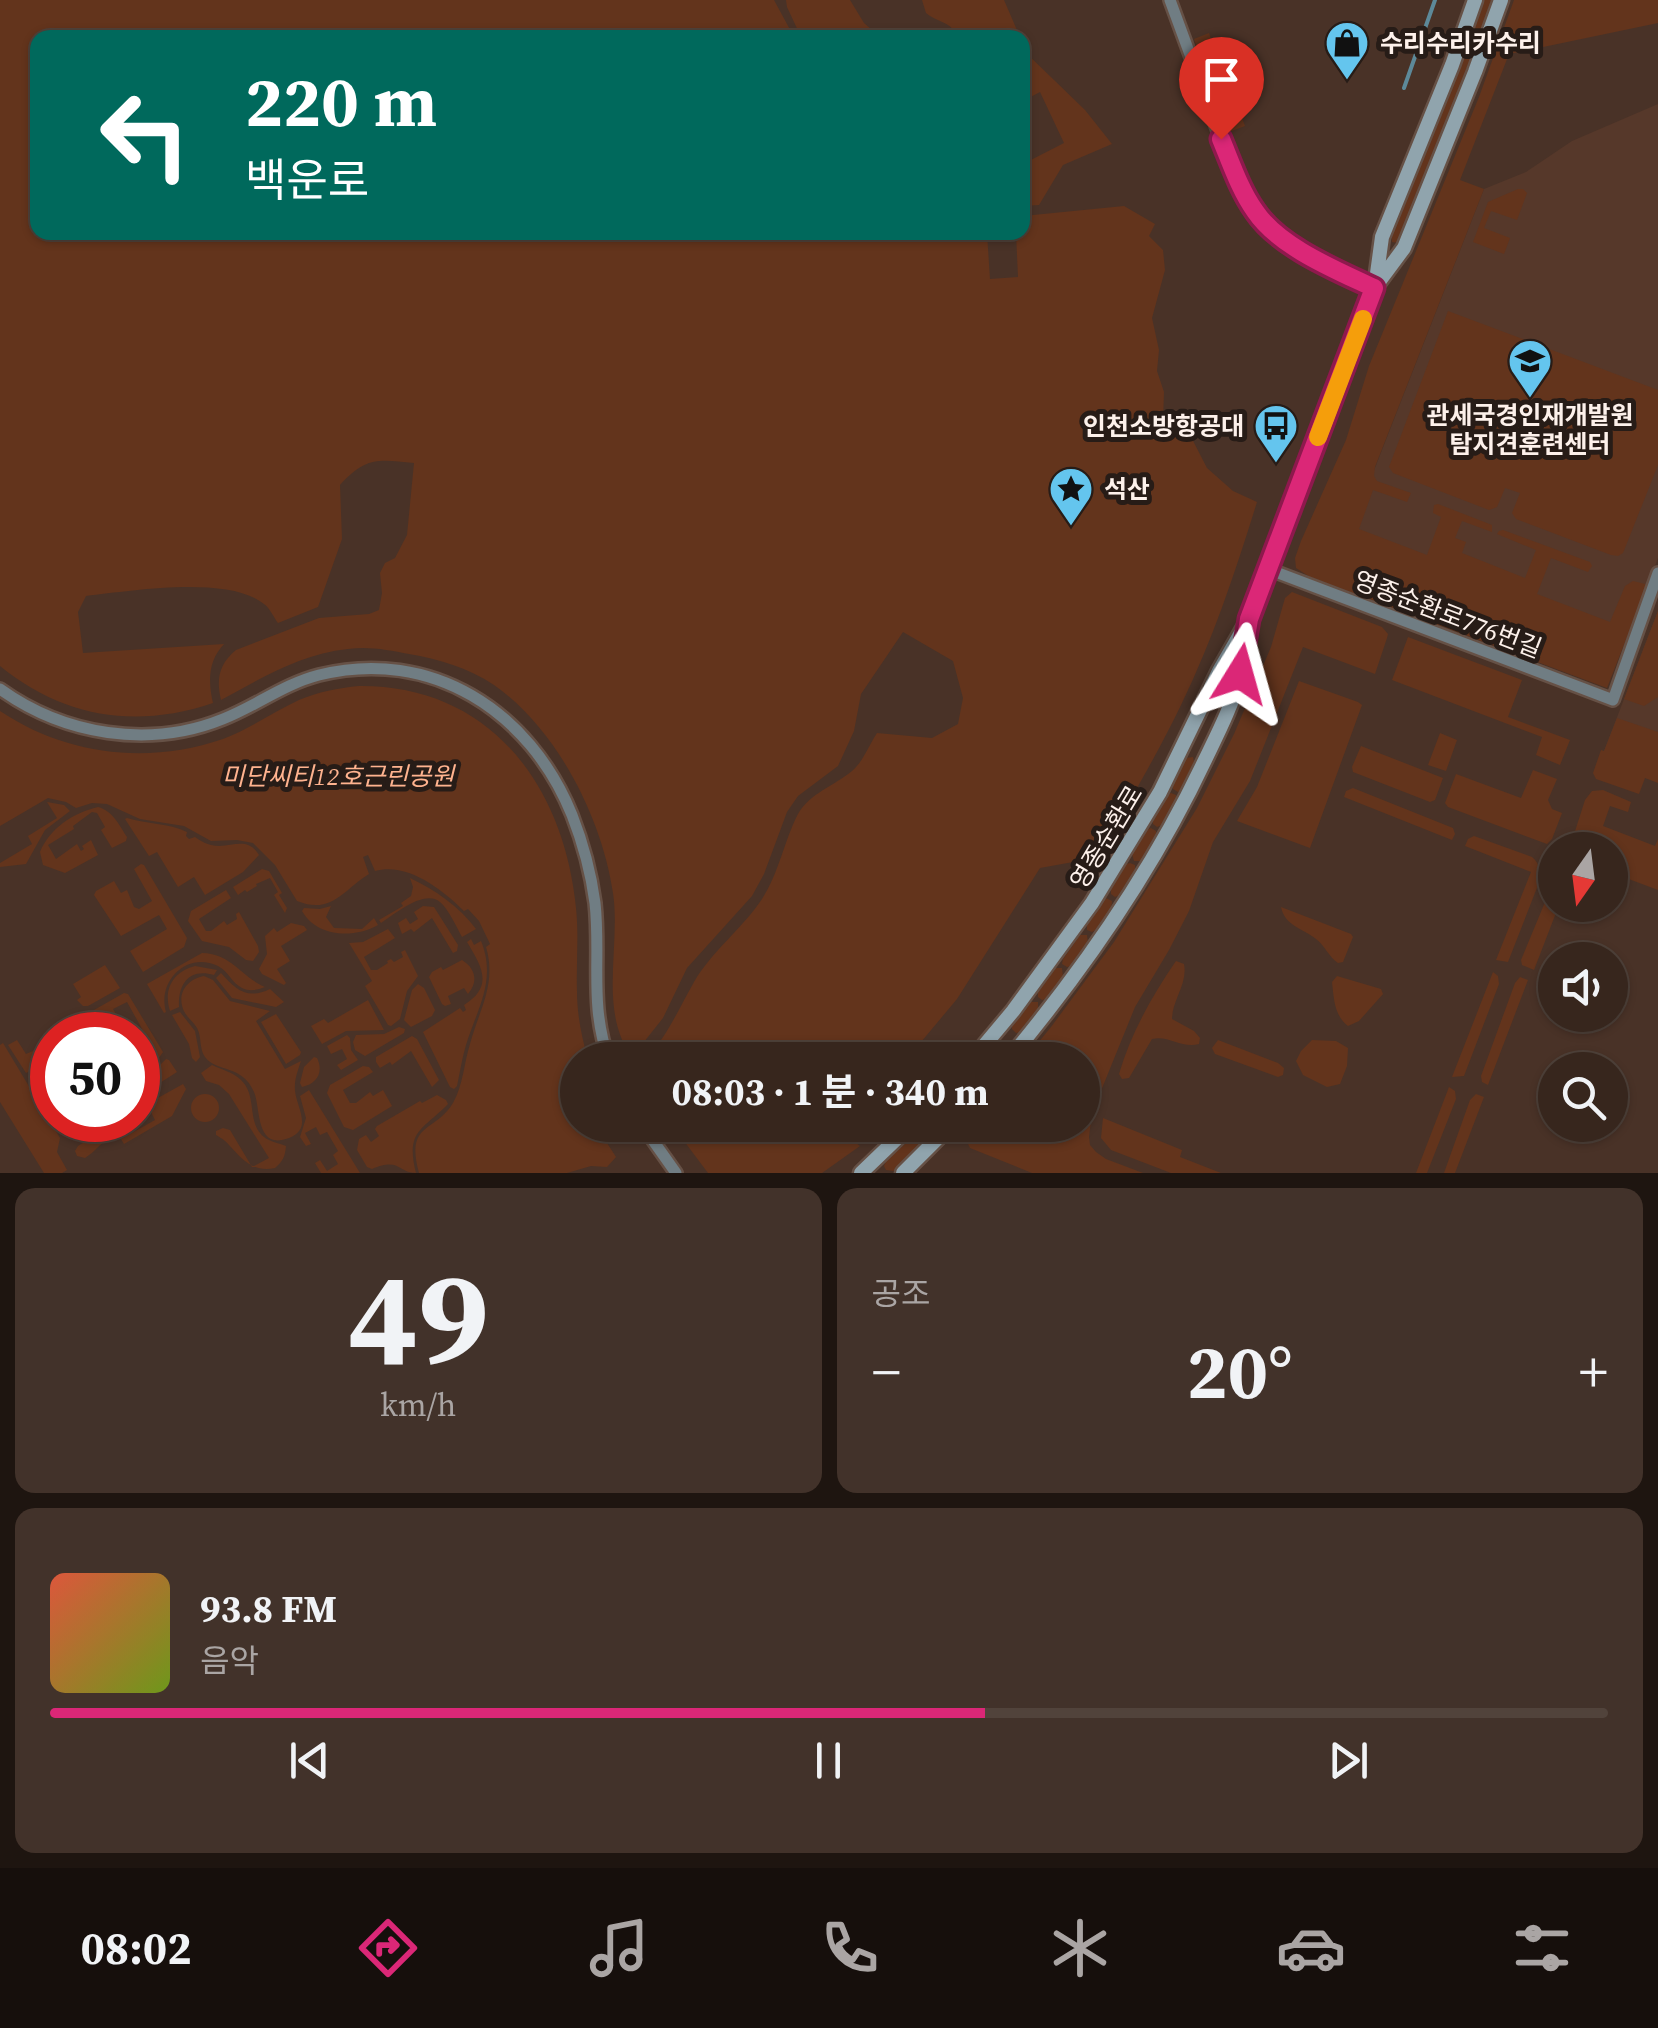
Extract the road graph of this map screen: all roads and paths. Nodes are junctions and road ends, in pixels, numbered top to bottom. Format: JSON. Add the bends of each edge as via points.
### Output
{"nodes":[{"id":1,"x":1170,"y":0,"type":"edge"},
{"id":2,"x":1474,"y":0,"type":"edge"},
{"id":3,"x":1501,"y":0,"type":"edge"},
{"id":4,"x":1374,"y":288,"type":"junction"},
{"id":5,"x":1268,"y":569,"type":"junction"},
{"id":6,"x":1658,"y":574,"type":"edge"},
{"id":7,"x":1249,"y":619,"type":"junction"},
{"id":8,"x":0,"y":689,"type":"edge"},
{"id":9,"x":604,"y":1042,"type":"edge"},
{"id":10,"x":987,"y":1042,"type":"edge"},
{"id":11,"x":1022,"y":1042,"type":"edge"},
{"id":12,"x":654,"y":1142,"type":"edge"},
{"id":13,"x":893,"y":1142,"type":"edge"},
{"id":14,"x":934,"y":1142,"type":"edge"},
{"id":15,"x":676,"y":1173,"type":"edge"},
{"id":16,"x":861,"y":1173,"type":"edge"},
{"id":17,"x":903,"y":1173,"type":"edge"}],
"edges":[{"from":1,"to":4,"type":"street","via":[[1257,215],[1304,253]]},
{"from":2,"to":4,"type":"main road","name":"영종순환로","via":[[1382,237]]},
{"from":3,"to":4,"type":"main road","name":"영종순환로","via":[[1404,248]]},
{"from":4,"to":5,"type":"main road","name":"영종순환로"},
{"from":5,"to":6,"type":"street","name":"영종순환로776번길","via":[[1612,700]]},
{"from":5,"to":7,"type":"main road","name":"영종순환로"},
{"from":7,"to":10,"type":"main road","name":"영종순환로","via":[[1160,792],[1092,903]]},
{"from":7,"to":11,"type":"main road","name":"영종순환로","via":[[1235,689],[1179,812],[1089,955]]},
{"from":8,"to":9,"type":"street","via":[[44,716],[118,734],[206,725],[290,684],[346,669],[408,672],[461,688],[509,721],[534,749],[571,814],[595,904]]},
{"from":12,"to":15,"type":"street"},
{"from":13,"to":16,"type":"main road"},
{"from":14,"to":17,"type":"main road"}]}
